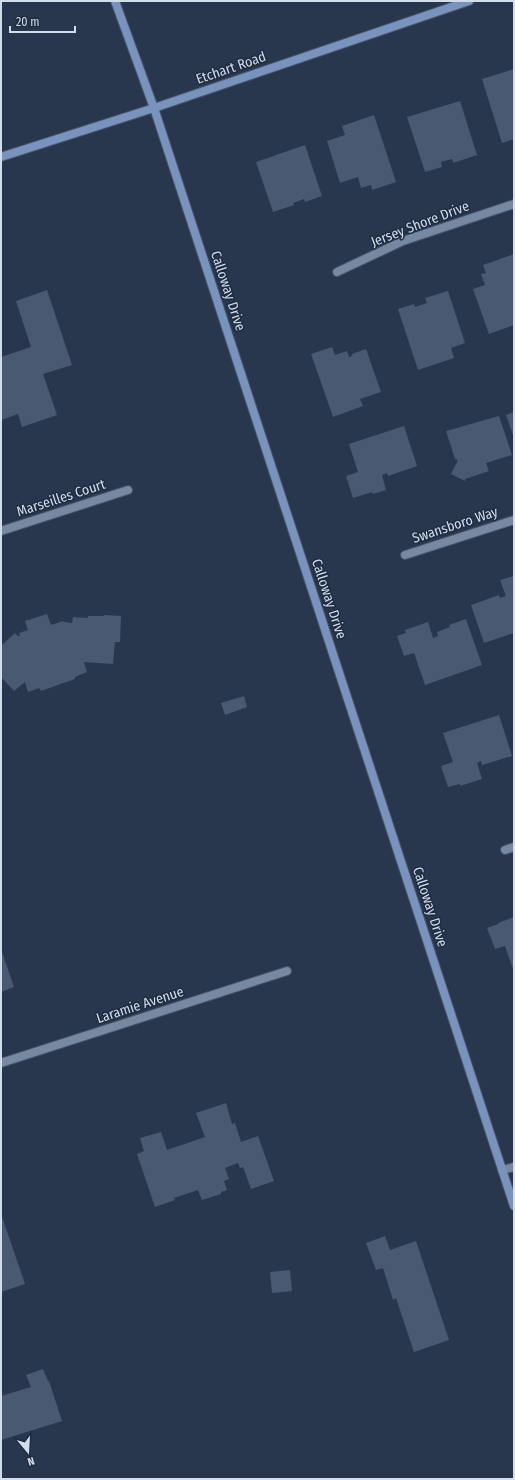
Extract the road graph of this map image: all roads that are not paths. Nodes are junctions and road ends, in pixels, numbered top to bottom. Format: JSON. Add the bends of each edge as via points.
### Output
{"nodes":[{"id":1,"x":115,"y":1,"type":"edge"},
{"id":2,"x":469,"y":1,"type":"edge"},
{"id":3,"x":154,"y":108,"type":"junction"},
{"id":4,"x":1,"y":157,"type":"edge"},
{"id":5,"x":514,"y":204,"type":"edge"},
{"id":6,"x":337,"y":272,"type":"dead end"},
{"id":7,"x":128,"y":490,"type":"dead end"},
{"id":8,"x":514,"y":520,"type":"edge"},
{"id":9,"x":1,"y":531,"type":"edge"},
{"id":10,"x":405,"y":555,"type":"dead end"},
{"id":11,"x":514,"y":847,"type":"edge"},
{"id":12,"x":505,"y":850,"type":"dead end"},
{"id":13,"x":287,"y":971,"type":"dead end"},
{"id":14,"x":1,"y":1063,"type":"edge"},
{"id":15,"x":514,"y":1166,"type":"edge"},
{"id":16,"x":502,"y":1170,"type":"junction"},
{"id":17,"x":514,"y":1206,"type":"edge"}],
"edges":[{"from":1,"to":3,"type":"main road","name":"Calloway Drive"},
{"from":2,"to":3,"type":"main road","name":"Etchart Road"},
{"from":3,"to":4,"type":"main road","name":"Etchart Road"},
{"from":3,"to":16,"type":"main road","name":"Calloway Drive"},
{"from":5,"to":6,"type":"street","name":"Jersey Shore Drive","via":[[403,241]]},
{"from":7,"to":9,"type":"street","name":"Marseilles Court"},
{"from":8,"to":10,"type":"street","name":"Swansboro Way"},
{"from":11,"to":12,"type":"street"},
{"from":13,"to":14,"type":"street","name":"Laramie Avenue"},
{"from":15,"to":16,"type":"street"},
{"from":16,"to":17,"type":"main road","name":"Calloway Drive"}]}
